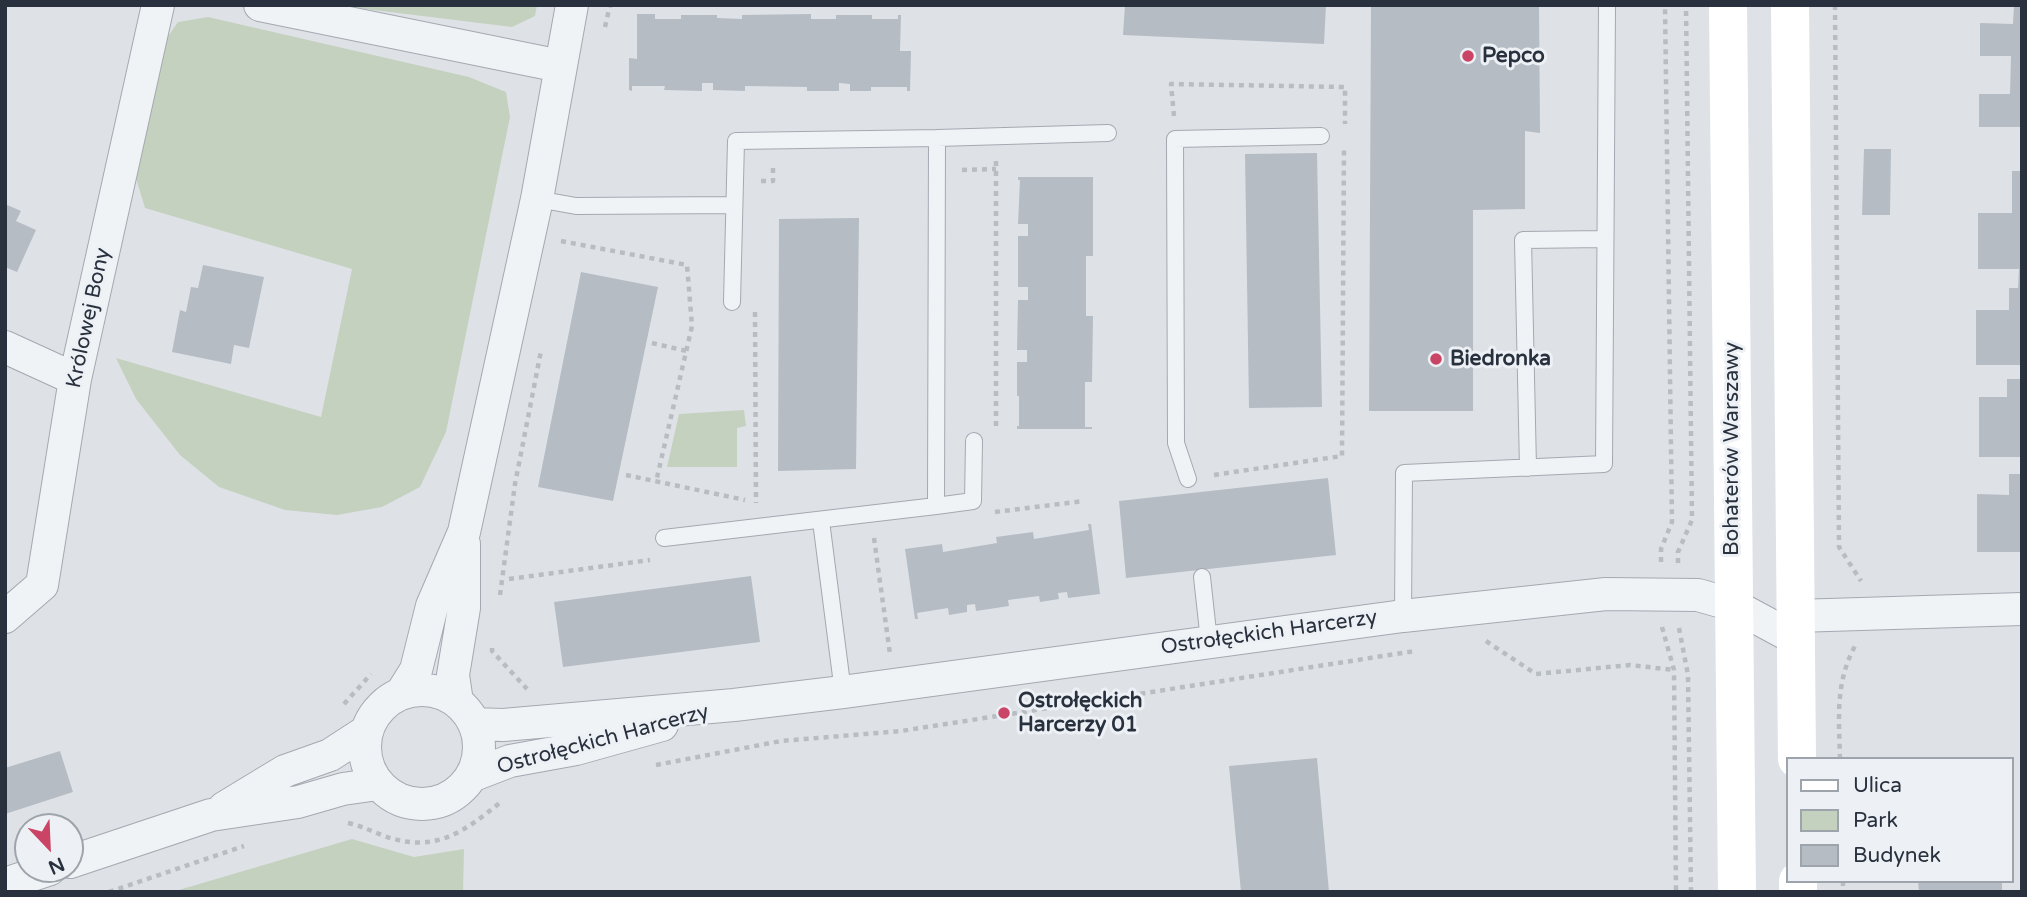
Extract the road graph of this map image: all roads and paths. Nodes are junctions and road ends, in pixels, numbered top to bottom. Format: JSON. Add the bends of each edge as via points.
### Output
{"nodes":[{"id":1,"x":158,"y":5,"type":"edge"},
{"id":2,"x":260,"y":5,"type":"edge"},
{"id":3,"x":572,"y":5,"type":"edge"},
{"id":4,"x":610,"y":5,"type":"edge"},
{"id":5,"x":1607,"y":5,"type":"edge"},
{"id":6,"x":1665,"y":5,"type":"edge"},
{"id":7,"x":1686,"y":5,"type":"edge"},
{"id":8,"x":1728,"y":5,"type":"edge"},
{"id":9,"x":1790,"y":5,"type":"edge"},
{"id":10,"x":1835,"y":5,"type":"edge"},
{"id":11,"x":604,"y":30,"type":"dead end"},
{"id":12,"x":559,"y":66,"type":"junction"},
{"id":13,"x":1345,"y":128,"type":"dead end"},
{"id":14,"x":1108,"y":133,"type":"dead end"},
{"id":15,"x":996,"y":136,"type":"junction"},
{"id":16,"x":1321,"y":136,"type":"dead end"},
{"id":17,"x":937,"y":138,"type":"junction"},
{"id":18,"x":1175,"y":139,"type":"junction"},
{"id":19,"x":1344,"y":142,"type":"dead end"},
{"id":20,"x":996,"y":169,"type":"junction"},
{"id":21,"x":937,"y":171,"type":"junction"},
{"id":22,"x":552,"y":202,"type":"junction"},
{"id":23,"x":734,"y":205,"type":"junction"},
{"id":24,"x":1604,"y":239,"type":"junction"},
{"id":25,"x":561,"y":241,"type":"junction"},
{"id":26,"x":559,"y":254,"type":"dead end"},
{"id":27,"x":755,"y":301,"type":"dead end"},
{"id":28,"x":732,"y":302,"type":"dead end"},
{"id":29,"x":652,"y":343,"type":"dead end"},
{"id":30,"x":5,"y":347,"type":"edge"},
{"id":31,"x":541,"y":349,"type":"dead end"},
{"id":32,"x":687,"y":351,"type":"junction"},
{"id":33,"x":75,"y":379,"type":"junction"},
{"id":34,"x":996,"y":429,"type":"dead end"},
{"id":35,"x":974,"y":441,"type":"dead end"},
{"id":36,"x":1528,"y":468,"type":"junction"},
{"id":37,"x":626,"y":475,"type":"dead end"},
{"id":38,"x":1188,"y":479,"type":"joint"},
{"id":39,"x":656,"y":482,"type":"junction"},
{"id":40,"x":756,"y":503,"type":"junction"},
{"id":41,"x":936,"y":506,"type":"junction"},
{"id":42,"x":821,"y":521,"type":"junction"},
{"id":43,"x":756,"y":528,"type":"junction"},
{"id":44,"x":873,"y":529,"type":"dead end"},
{"id":45,"x":464,"y":532,"type":"junction"},
{"id":46,"x":664,"y":538,"type":"dead end"},
{"id":47,"x":1855,"y":575,"type":"dead end"},
{"id":48,"x":1202,"y":577,"type":"dead end"},
{"id":49,"x":1670,"y":595,"type":"junction"},
{"id":50,"x":499,"y":600,"type":"dead end"},
{"id":51,"x":1733,"y":605,"type":"junction"},
{"id":52,"x":2022,"y":609,"type":"edge"},
{"id":53,"x":1403,"y":616,"type":"junction"},
{"id":54,"x":5,"y":617,"type":"edge"},
{"id":55,"x":1796,"y":627,"type":"junction"},
{"id":56,"x":494,"y":638,"type":"dead end"},
{"id":57,"x":1859,"y":638,"type":"dead end"},
{"id":58,"x":1485,"y":640,"type":"dead end"},
{"id":59,"x":1209,"y":641,"type":"junction"},
{"id":60,"x":1418,"y":651,"type":"dead end"},
{"id":61,"x":380,"y":665,"type":"dead end"},
{"id":62,"x":1674,"y":670,"type":"junction"},
{"id":63,"x":841,"y":677,"type":"junction"},
{"id":64,"x":401,"y":694,"type":"junction"},
{"id":65,"x":534,"y":696,"type":"dead end"},
{"id":66,"x":734,"y":705,"type":"junction"},
{"id":67,"x":336,"y":712,"type":"dead end"},
{"id":68,"x":465,"y":713,"type":"junction"},
{"id":69,"x":367,"y":731,"type":"junction"},
{"id":70,"x":1797,"y":757,"type":"edge"},
{"id":71,"x":1840,"y":757,"type":"edge"},
{"id":72,"x":646,"y":767,"type":"dead end"},
{"id":73,"x":471,"y":776,"type":"junction"},
{"id":74,"x":377,"y":784,"type":"junction"},
{"id":75,"x":509,"y":796,"type":"dead end"},
{"id":76,"x":211,"y":816,"type":"junction"},
{"id":77,"x":340,"y":823,"type":"dead end"},
{"id":78,"x":257,"y":843,"type":"dead end"},
{"id":79,"x":84,"y":857,"type":"edge"},
{"id":80,"x":109,"y":892,"type":"edge"},
{"id":81,"x":1676,"y":892,"type":"edge"},
{"id":82,"x":1692,"y":892,"type":"edge"},
{"id":83,"x":1737,"y":892,"type":"edge"}],
"edges":[{"from":1,"to":33,"type":"street","name":"Królowej Bony"},
{"from":2,"to":12,"type":"street"},
{"from":3,"to":12,"type":"street"},
{"from":4,"to":11,"type":"path"},
{"from":5,"to":24,"type":"lane"},
{"from":6,"to":49,"type":"path","via":[[1672,522],[1661,549]]},
{"from":7,"to":49,"type":"path","via":[[1692,520],[1678,552]]},
{"from":8,"to":51,"type":"main road","name":"Bohaterów Warszawy"},
{"from":9,"to":55,"type":"main road"},
{"from":10,"to":47,"type":"path","via":[[1839,547]]},
{"from":12,"to":22,"type":"street"},
{"from":13,"to":18,"type":"path","via":[[1345,87],[1171,84]]},
{"from":14,"to":15,"type":"lane"},
{"from":15,"to":17,"type":"lane"},
{"from":15,"to":20,"type":"path"},
{"from":16,"to":18,"type":"lane"},
{"from":17,"to":21,"type":"lane"},
{"from":17,"to":23,"type":"lane","via":[[736,141]]},
{"from":18,"to":38,"type":"lane","via":[[1176,443]]},
{"from":19,"to":38,"type":"path","via":[[1342,456]]},
{"from":20,"to":21,"type":"path"},
{"from":20,"to":34,"type":"path"},
{"from":21,"to":41,"type":"lane"},
{"from":22,"to":23,"type":"lane"},
{"from":22,"to":25,"type":"path"},
{"from":22,"to":45,"type":"street"},
{"from":23,"to":28,"type":"lane"},
{"from":24,"to":36,"type":"lane","via":[[1604,464]]},
{"from":24,"to":36,"type":"lane","via":[[1523,240]]},
{"from":25,"to":26,"type":"path"},
{"from":25,"to":32,"type":"path","via":[[687,265],[692,327]]},
{"from":27,"to":40,"type":"path"},
{"from":29,"to":32,"type":"path"},
{"from":30,"to":33,"type":"street"},
{"from":31,"to":50,"type":"path"},
{"from":32,"to":39,"type":"path"},
{"from":33,"to":54,"type":"street","name":"Królowej Bony","via":[[42,585]]},
{"from":35,"to":41,"type":"lane","via":[[973,501]]},
{"from":36,"to":53,"type":"lane","via":[[1404,473]]},
{"from":37,"to":39,"type":"path"},
{"from":39,"to":40,"type":"path"},
{"from":40,"to":43,"type":"path"},
{"from":41,"to":42,"type":"lane"},
{"from":42,"to":43,"type":"lane"},
{"from":42,"to":63,"type":"lane"},
{"from":43,"to":46,"type":"lane"},
{"from":44,"to":63,"type":"path","via":[[890,655]]},
{"from":45,"to":64,"type":"street","via":[[432,606],[416,670]]},
{"from":45,"to":68,"type":"street","via":[[464,608],[453,676]]},
{"from":48,"to":59,"type":"lane"},
{"from":49,"to":51,"type":"street","name":"Ostrołęckich Harcerzy","via":[[1698,595]]},
{"from":49,"to":53,"type":"street","name":"Ostrołęckich Harcerzy","via":[[1606,594]]},
{"from":49,"to":62,"type":"path","via":[[1662,630]]},
{"from":49,"to":82,"type":"path","via":[[1689,675]]},
{"from":51,"to":55,"type":"street","name":"Ostrołęckich Harcerzy"},
{"from":51,"to":83,"type":"main road","name":"Bohaterów Warszawy"},
{"from":52,"to":55,"type":"street"},
{"from":53,"to":59,"type":"street","name":"Ostrołęckich Harcerzy"},
{"from":55,"to":70,"type":"main road"},
{"from":56,"to":65,"type":"path","via":[[492,651]]},
{"from":57,"to":71,"type":"path","via":[[1844,664],[1838,700]]},
{"from":58,"to":62,"type":"path","via":[[1536,674],[1630,666]]},
{"from":59,"to":63,"type":"street","name":"Ostrołęckich Harcerzy"},
{"from":60,"to":72,"type":"path","via":[[901,731],[781,741]]},
{"from":61,"to":67,"type":"path"},
{"from":62,"to":81,"type":"path"},
{"from":63,"to":66,"type":"street","name":"Ostrołęckich Harcerzy"},
{"from":64,"to":68,"type":"street","via":[[429,691],[444,695]]},
{"from":64,"to":69,"type":"street","via":[[380,708]]},
{"from":66,"to":68,"type":"street","name":"Ostrołęckich Harcerzy","via":[[503,725]]},
{"from":66,"to":73,"type":"street","name":"Ostrołęckich Harcerzy","via":[[576,749],[510,761]]},
{"from":68,"to":73,"type":"street","via":[[479,750]]},
{"from":69,"to":74,"type":"street","via":[[366,759]]},
{"from":69,"to":76,"type":"street"},
{"from":73,"to":74,"type":"street","via":[[448,798],[433,804],[402,801]]},
{"from":74,"to":76,"type":"street"},
{"from":75,"to":77,"type":"path","via":[[463,831],[438,842],[417,844]]},
{"from":76,"to":79,"type":"street"},
{"from":78,"to":80,"type":"path"}]}
